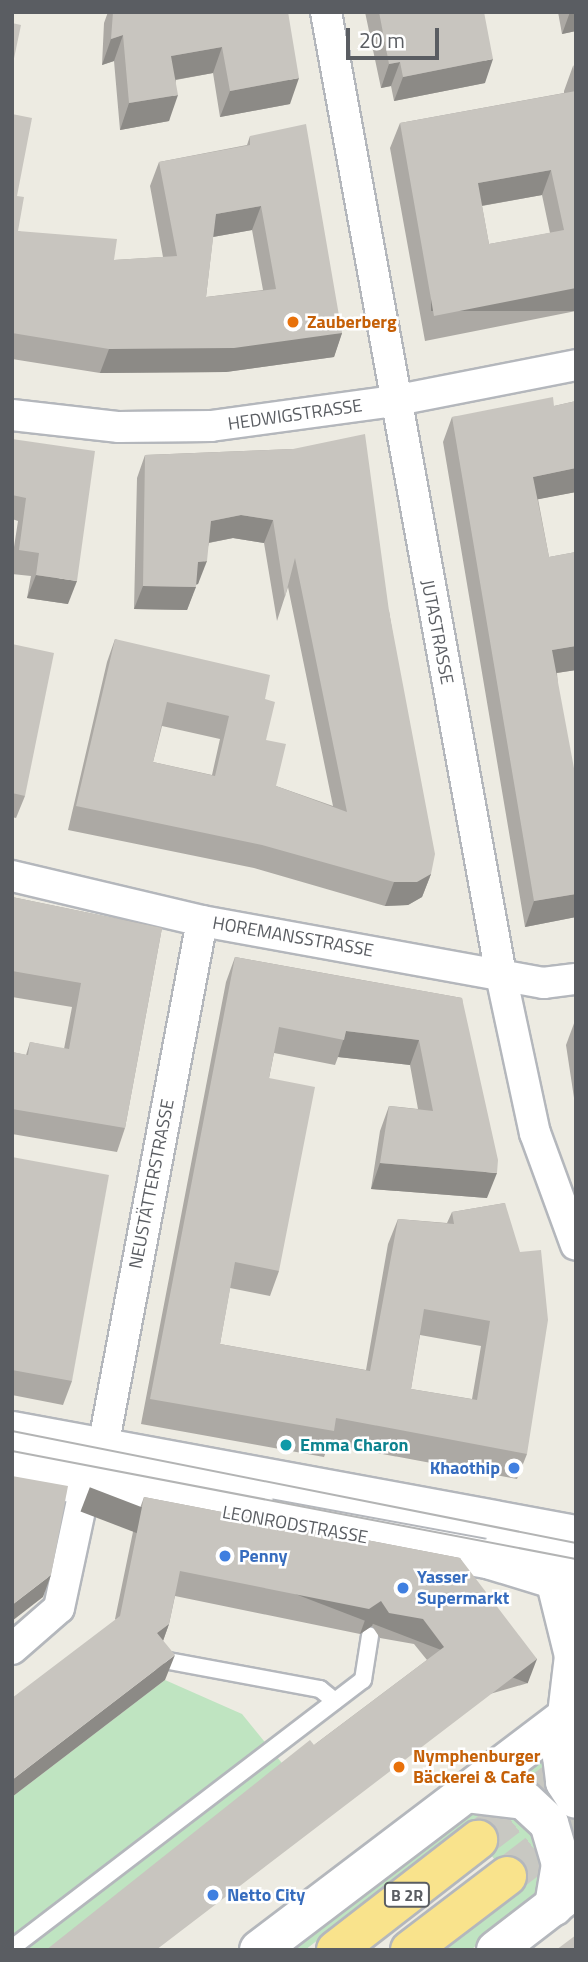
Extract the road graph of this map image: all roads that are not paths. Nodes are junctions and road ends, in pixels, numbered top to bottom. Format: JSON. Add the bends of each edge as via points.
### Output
{"nodes":[{"id":1,"x":326,"y":12,"type":"edge"},
{"id":2,"x":576,"y":365,"type":"edge"},
{"id":3,"x":393,"y":401,"type":"junction"},
{"id":4,"x":12,"y":415,"type":"edge"},
{"id":5,"x":12,"y":876,"type":"edge"},
{"id":6,"x":202,"y":921,"type":"junction"},
{"id":7,"x":501,"y":975,"type":"junction"},
{"id":8,"x":576,"y":979,"type":"edge"},
{"id":9,"x":576,"y":1245,"type":"edge"},
{"id":10,"x":12,"y":1431,"type":"edge"},
{"id":11,"x":103,"y":1447,"type":"junction"},
{"id":12,"x":12,"y":1451,"type":"edge"},
{"id":13,"x":12,"y":1472,"type":"edge"},
{"id":14,"x":85,"y":1487,"type":"junction"},
{"id":15,"x":572,"y":1555,"type":"edge"},
{"id":16,"x":370,"y":1636,"type":"edge"},
{"id":17,"x":12,"y":1649,"type":"edge"},
{"id":18,"x":158,"y":1660,"type":"edge"},
{"id":19,"x":335,"y":1701,"type":"junction"},
{"id":20,"x":572,"y":1711,"type":"edge"},
{"id":21,"x":465,"y":1793,"type":"junction"},
{"id":22,"x":576,"y":1799,"type":"edge"},
{"id":23,"x":478,"y":1840,"type":"tunnel mouth"},
{"id":24,"x":507,"y":1876,"type":"tunnel mouth"},
{"id":25,"x":565,"y":1897,"type":"edge"},
{"id":26,"x":12,"y":1948,"type":"edge"},
{"id":27,"x":259,"y":1950,"type":"edge"},
{"id":28,"x":336,"y":1950,"type":"edge"},
{"id":29,"x":410,"y":1950,"type":"edge"},
{"id":30,"x":496,"y":1950,"type":"edge"}],
"edges":[{"from":1,"to":3,"type":"street","name":"JUTASTRASSE"},
{"from":2,"to":3,"type":"street","name":"HEDWIGSTRASSE"},
{"from":3,"to":4,"type":"street","name":"HEDWIGSTRASSE","via":[[211,426],[119,427]]},
{"from":3,"to":7,"type":"street","name":"JUTASTRASSE"},
{"from":5,"to":6,"type":"street","name":"HOREMANSSTRASSE"},
{"from":6,"to":7,"type":"street","name":"HOREMANSSTRASSE"},
{"from":6,"to":11,"type":"street","name":"NEUSTÄTTERSTRASSE"},
{"from":7,"to":8,"type":"street","name":"HOREMANSSTRASSE","via":[[543,983]]},
{"from":7,"to":9,"type":"street","name":"JUTASTRASSE","via":[[535,1133]]},
{"from":10,"to":11,"type":"main road"},
{"from":11,"to":15,"type":"main road"},
{"from":12,"to":15,"type":"lane"},
{"from":13,"to":14,"type":"main road","name":"LEONRODSTRASSE"},
{"from":14,"to":15,"type":"main road","name":"LEONRODSTRASSE","via":[[491,1560]]},
{"from":14,"to":17,"type":"street","via":[[59,1608]]},
{"from":15,"to":20,"type":"main road"},
{"from":16,"to":19,"type":"lane","via":[[363,1680]]},
{"from":18,"to":19,"type":"lane","via":[[320,1689]]},
{"from":19,"to":26,"type":"lane"},
{"from":20,"to":21,"type":"main road"},
{"from":20,"to":22,"type":"main road","via":[[563,1770]]},
{"from":21,"to":25,"type":"main road","via":[[524,1800],[549,1823]]},
{"from":21,"to":27,"type":"main road"},
{"from":23,"to":28,"type":"highway","number":"B 2R"},
{"from":24,"to":29,"type":"highway","number":"B 2R"},
{"from":25,"to":30,"type":"main road"}]}
